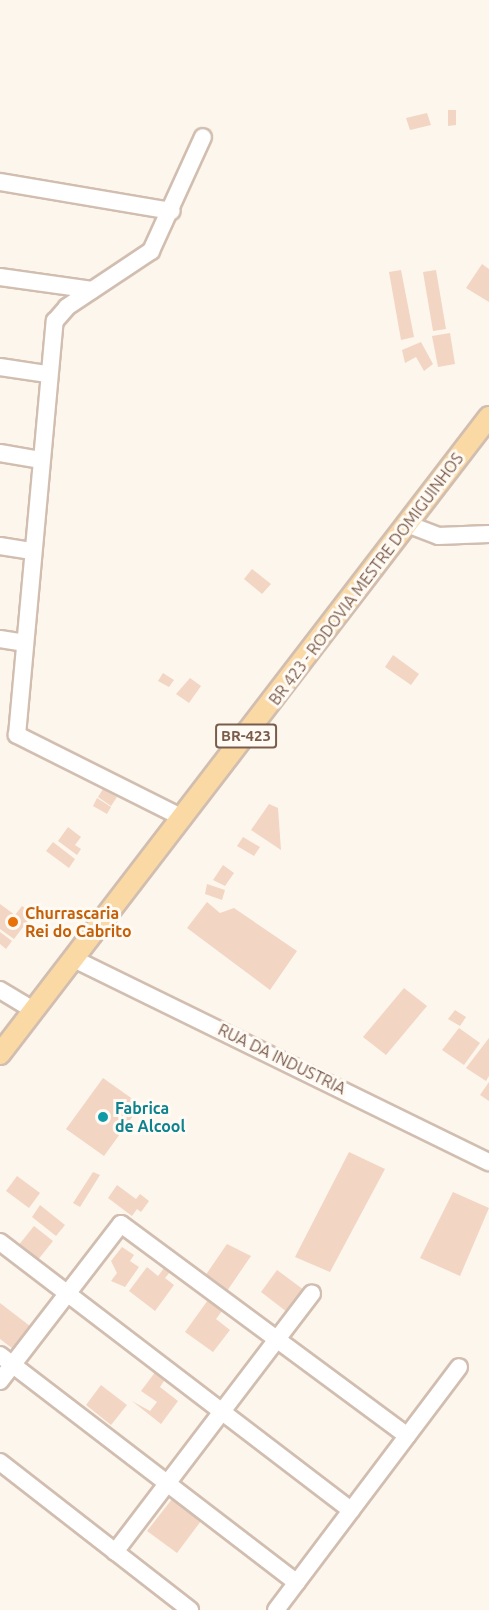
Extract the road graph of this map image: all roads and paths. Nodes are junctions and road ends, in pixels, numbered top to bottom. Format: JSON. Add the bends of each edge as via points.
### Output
{"nodes":[{"id":1,"x":203,"y":137,"type":"dead end"},
{"id":2,"x":0,"y":182,"type":"edge"},
{"id":3,"x":172,"y":211,"type":"junction"},
{"id":4,"x":0,"y":276,"type":"edge"},
{"id":5,"x":92,"y":290,"type":"junction"},
{"id":6,"x":0,"y":367,"type":"edge"},
{"id":7,"x":47,"y":374,"type":"junction"},
{"id":8,"x":489,"y":417,"type":"edge"},
{"id":9,"x":0,"y":453,"type":"edge"},
{"id":10,"x":41,"y":460,"type":"junction"},
{"id":11,"x":407,"y":524,"type":"junction"},
{"id":12,"x":489,"y":534,"type":"edge"},
{"id":13,"x":0,"y":546,"type":"edge"},
{"id":14,"x":31,"y":551,"type":"junction"},
{"id":15,"x":0,"y":639,"type":"edge"},
{"id":16,"x":24,"y":643,"type":"junction"},
{"id":17,"x":183,"y":818,"type":"junction"},
{"id":18,"x":74,"y":959,"type":"junction"},
{"id":19,"x":0,"y":990,"type":"edge"},
{"id":20,"x":33,"y":1010,"type":"junction"},
{"id":21,"x":0,"y":1054,"type":"edge"},
{"id":22,"x":489,"y":1162,"type":"edge"},
{"id":23,"x":0,"y":1242,"type":"edge"},
{"id":24,"x":67,"y":1292,"type":"junction"},
{"id":25,"x":312,"y":1293,"type":"dead end"},
{"id":26,"x":277,"y":1341,"type":"junction"},
{"id":27,"x":6,"y":1359,"type":"edge"},
{"id":28,"x":459,"y":1367,"type":"dead end"},
{"id":29,"x":0,"y":1381,"type":"edge"},
{"id":30,"x":223,"y":1410,"type":"junction"},
{"id":31,"x":407,"y":1436,"type":"junction"},
{"id":32,"x":0,"y":1462,"type":"edge"},
{"id":33,"x":171,"y":1481,"type":"junction"},
{"id":34,"x":351,"y":1510,"type":"junction"},
{"id":35,"x":115,"y":1552,"type":"junction"},
{"id":36,"x":297,"y":1583,"type":"junction"},
{"id":37,"x":190,"y":1610,"type":"edge"},
{"id":38,"x":276,"y":1610,"type":"edge"}],
"edges":[{"from":1,"to":3,"type":"street"},
{"from":2,"to":3,"type":"street"},
{"from":3,"to":5,"type":"street","via":[[151,251]]},
{"from":4,"to":5,"type":"street"},
{"from":5,"to":7,"type":"street","via":[[55,321]]},
{"from":6,"to":7,"type":"street"},
{"from":7,"to":10,"type":"street"},
{"from":8,"to":11,"type":"main road","name":"BR 423 - RODOVIA MESTRE DOMIGUINHOS","number":"BR-423"},
{"from":9,"to":10,"type":"street"},
{"from":10,"to":14,"type":"street"},
{"from":11,"to":12,"type":"street","via":[[438,536]]},
{"from":11,"to":17,"type":"main road","name":"BR 423 - RODOVIA MESTRE DOMIGUINHOS","number":"BR-423"},
{"from":13,"to":14,"type":"street"},
{"from":14,"to":16,"type":"street"},
{"from":15,"to":16,"type":"street"},
{"from":16,"to":17,"type":"street","via":[[17,735]]},
{"from":17,"to":18,"type":"main road","name":"BR 423 - RODOVIA MESTRE DOMIGUINHOS","number":"BR-423"},
{"from":18,"to":20,"type":"main road","name":"BR 423 - RODOVIA MESTRE DOMIGUINHOS","number":"BR-423"},
{"from":18,"to":22,"type":"street","name":"RUA DA INDUSTRIA"},
{"from":19,"to":20,"type":"street"},
{"from":20,"to":21,"type":"main road","name":"BR 423 - RODOVIA MESTRE DOMIGUINHOS","number":"BR-423"},
{"from":23,"to":24,"type":"street"},
{"from":24,"to":26,"type":"street","via":[[121,1224]]},
{"from":24,"to":27,"type":"street"},
{"from":24,"to":30,"type":"street"},
{"from":25,"to":26,"type":"street"},
{"from":26,"to":30,"type":"street"},
{"from":26,"to":31,"type":"street"},
{"from":27,"to":29,"type":"street"},
{"from":27,"to":33,"type":"street"},
{"from":28,"to":31,"type":"street"},
{"from":30,"to":33,"type":"street"},
{"from":30,"to":34,"type":"street"},
{"from":31,"to":34,"type":"street"},
{"from":32,"to":35,"type":"street"},
{"from":33,"to":35,"type":"street"},
{"from":33,"to":36,"type":"street"},
{"from":34,"to":36,"type":"street"},
{"from":35,"to":37,"type":"street"},
{"from":36,"to":38,"type":"street"}]}
